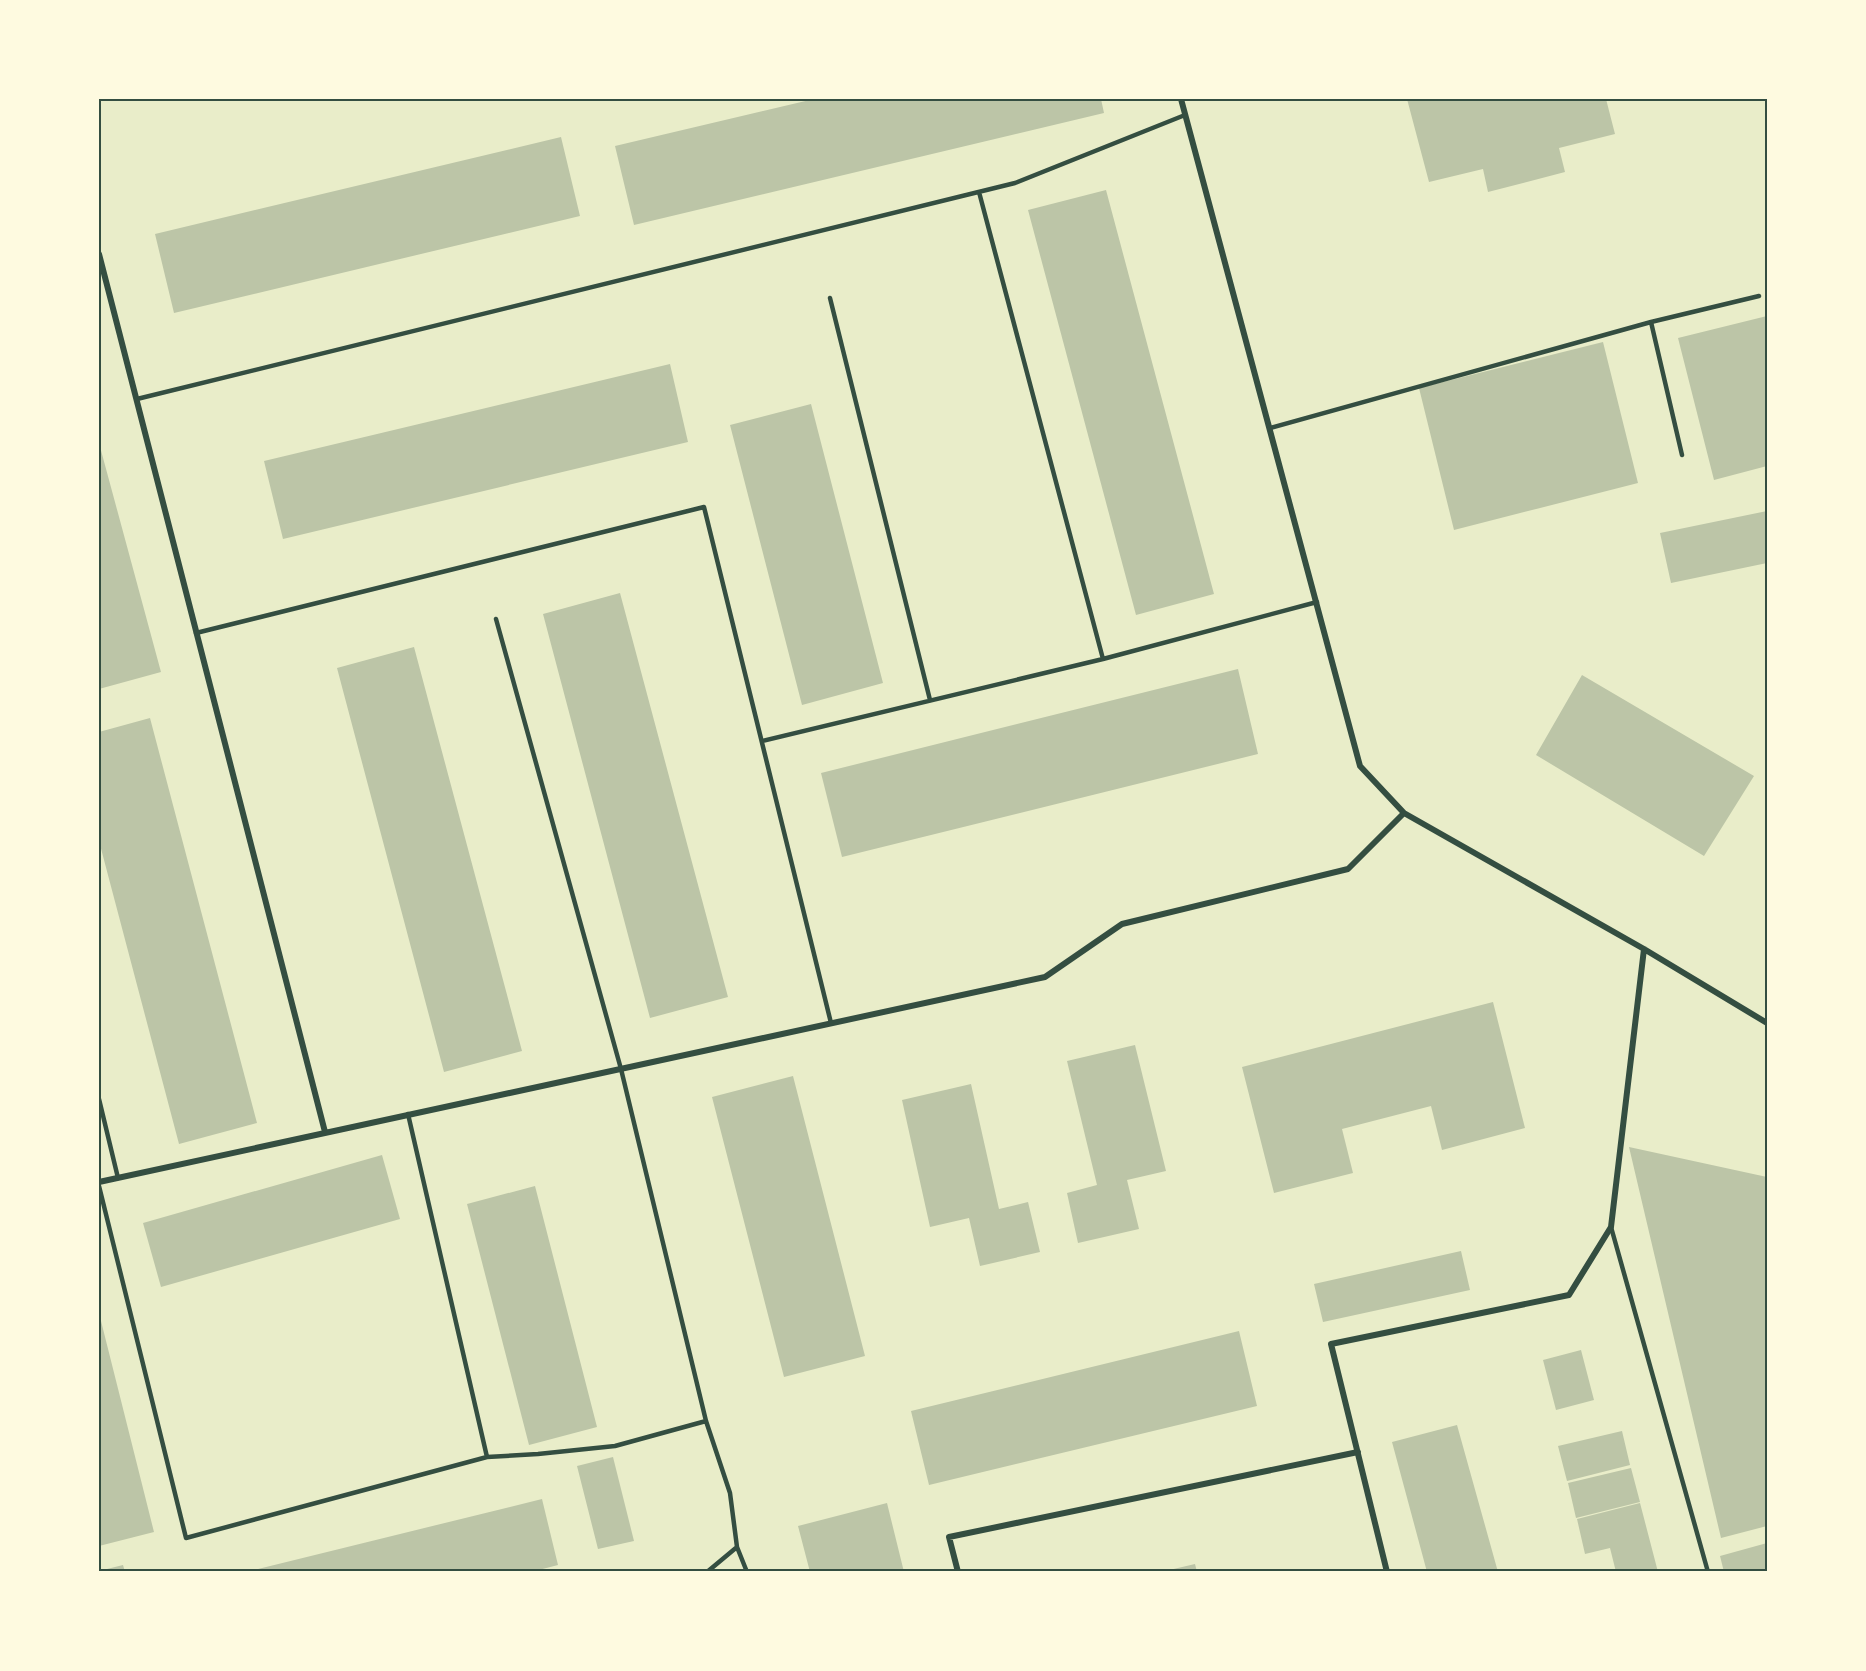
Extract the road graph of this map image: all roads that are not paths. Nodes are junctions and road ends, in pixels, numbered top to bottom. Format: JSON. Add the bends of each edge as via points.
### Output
{"nodes":[{"id":1,"x":1181,"y":99,"type":"edge"},
{"id":2,"x":1185,"y":115,"type":"junction"},
{"id":3,"x":979,"y":192,"type":"junction"},
{"id":4,"x":99,"y":254,"type":"edge"},
{"id":5,"x":1759,"y":296,"type":"dead end"},
{"id":6,"x":830,"y":298,"type":"dead end"},
{"id":7,"x":1651,"y":322,"type":"junction"},
{"id":8,"x":137,"y":399,"type":"junction"},
{"id":9,"x":1270,"y":428,"type":"junction"},
{"id":10,"x":1682,"y":455,"type":"dead end"},
{"id":11,"x":1317,"y":602,"type":"junction"},
{"id":12,"x":496,"y":619,"type":"dead end"},
{"id":13,"x":196,"y":633,"type":"junction"},
{"id":14,"x":1103,"y":659,"type":"junction"},
{"id":15,"x":930,"y":700,"type":"junction"},
{"id":16,"x":762,"y":741,"type":"junction"},
{"id":17,"x":1404,"y":813,"type":"junction"},
{"id":18,"x":1644,"y":949,"type":"junction"},
{"id":19,"x":831,"y":1023,"type":"junction"},
{"id":20,"x":1767,"y":1023,"type":"edge"},
{"id":21,"x":621,"y":1069,"type":"junction"},
{"id":22,"x":99,"y":1099,"type":"edge"},
{"id":23,"x":408,"y":1114,"type":"junction"},
{"id":24,"x":325,"y":1132,"type":"junction"},
{"id":25,"x":118,"y":1178,"type":"junction"},
{"id":26,"x":99,"y":1184,"type":"edge"},
{"id":27,"x":1611,"y":1227,"type":"junction"},
{"id":28,"x":706,"y":1421,"type":"junction"},
{"id":29,"x":1358,"y":1452,"type":"junction"},
{"id":30,"x":487,"y":1457,"type":"junction"},
{"id":31,"x":737,"y":1546,"type":"junction"},
{"id":32,"x":707,"y":1572,"type":"edge"},
{"id":33,"x":747,"y":1572,"type":"edge"},
{"id":34,"x":958,"y":1572,"type":"edge"},
{"id":35,"x":1387,"y":1572,"type":"edge"},
{"id":36,"x":1708,"y":1572,"type":"edge"}],
"edges":[{"from":1,"to":2,"type":"street"},
{"from":2,"to":3,"type":"lane","via":[[1015,183]]},
{"from":2,"to":9,"type":"street"},
{"from":3,"to":8,"type":"lane"},
{"from":3,"to":14,"type":"lane"},
{"from":4,"to":8,"type":"street"},
{"from":5,"to":7,"type":"lane"},
{"from":6,"to":15,"type":"lane"},
{"from":7,"to":9,"type":"lane"},
{"from":7,"to":10,"type":"lane"},
{"from":8,"to":13,"type":"street"},
{"from":9,"to":11,"type":"street"},
{"from":11,"to":14,"type":"lane"},
{"from":11,"to":17,"type":"street","via":[[1360,766]]},
{"from":12,"to":21,"type":"lane"},
{"from":13,"to":16,"type":"lane","via":[[704,507]]},
{"from":13,"to":24,"type":"street"},
{"from":14,"to":15,"type":"lane"},
{"from":15,"to":16,"type":"lane"},
{"from":16,"to":19,"type":"lane"},
{"from":17,"to":18,"type":"street"},
{"from":17,"to":19,"type":"street","via":[[1348,869],[1122,924],[1045,977]]},
{"from":18,"to":20,"type":"street"},
{"from":18,"to":27,"type":"street"},
{"from":19,"to":21,"type":"street"},
{"from":21,"to":23,"type":"street"},
{"from":21,"to":28,"type":"lane"},
{"from":22,"to":25,"type":"lane"},
{"from":23,"to":24,"type":"street"},
{"from":23,"to":30,"type":"lane"},
{"from":24,"to":25,"type":"street"},
{"from":25,"to":26,"type":"street"},
{"from":26,"to":30,"type":"lane","via":[[186,1538]]},
{"from":27,"to":29,"type":"street","via":[[1569,1295],[1331,1344]]},
{"from":27,"to":36,"type":"lane"},
{"from":28,"to":30,"type":"lane","via":[[615,1446]]},
{"from":28,"to":31,"type":"lane","via":[[730,1493]]},
{"from":29,"to":34,"type":"street","via":[[949,1537]]},
{"from":29,"to":35,"type":"street"},
{"from":31,"to":32,"type":"lane"},
{"from":31,"to":33,"type":"lane"}]}
